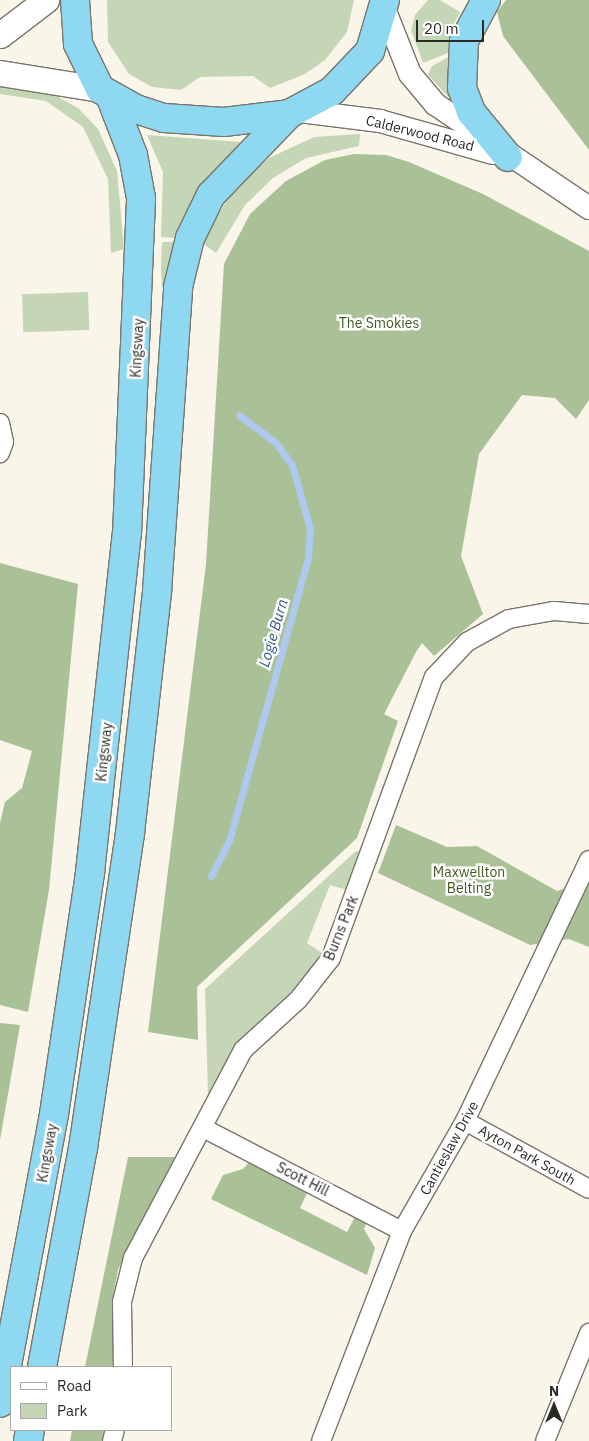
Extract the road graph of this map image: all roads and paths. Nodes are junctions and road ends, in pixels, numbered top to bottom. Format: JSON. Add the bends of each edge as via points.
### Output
{"nodes":[{"id":1,"x":46,"y":0,"type":"edge"},
{"id":2,"x":76,"y":0,"type":"edge"},
{"id":3,"x":486,"y":0,"type":"edge"},
{"id":4,"x":387,"y":4,"type":"edge"},
{"id":5,"x":0,"y":35,"type":"edge"},
{"id":6,"x":0,"y":73,"type":"edge"},
{"id":7,"x":106,"y":94,"type":"junction"},
{"id":8,"x":295,"y":112,"type":"junction"},
{"id":9,"x":508,"y":157,"type":"junction"},
{"id":10,"x":589,"y":208,"type":"edge"},
{"id":11,"x":137,"y":354,"type":"junction"},
{"id":12,"x":174,"y":356,"type":"junction"},
{"id":13,"x":0,"y":423,"type":"edge"},
{"id":14,"x":0,"y":453,"type":"edge"},
{"id":15,"x":589,"y":614,"type":"edge"},
{"id":16,"x":589,"y":860,"type":"edge"},
{"id":17,"x":465,"y":1121,"type":"junction"},
{"id":18,"x":203,"y":1128,"type":"junction"},
{"id":19,"x":589,"y":1189,"type":"edge"},
{"id":20,"x":402,"y":1231,"type":"junction"},
{"id":21,"x":589,"y":1333,"type":"edge"},
{"id":22,"x":42,"y":1366,"type":"edge"},
{"id":23,"x":123,"y":1366,"type":"edge"},
{"id":24,"x":0,"y":1403,"type":"edge"},
{"id":25,"x":321,"y":1441,"type":"edge"},
{"id":26,"x":545,"y":1441,"type":"edge"}],
"edges":[{"from":1,"to":5,"type":"main road"},
{"from":2,"to":7,"type":"highway","name":"Kingsway","via":[[78,44]]},
{"from":3,"to":9,"type":"highway","via":[[464,41],[462,88],[470,112]]},
{"from":4,"to":8,"type":"highway","via":[[379,33],[361,64],[332,91]]},
{"from":4,"to":9,"type":"street","name":"Calderwood Road","via":[[410,74],[420,89]]},
{"from":6,"to":7,"type":"main road"},
{"from":7,"to":8,"type":"highway","via":[[164,118],[189,121],[258,120]]},
{"from":7,"to":11,"type":"highway","name":"Kingsway","via":[[133,156],[141,198]]},
{"from":8,"to":9,"type":"street","name":"Calderwood Road","via":[[380,121]]},
{"from":8,"to":12,"type":"highway","via":[[226,176],[200,212],[178,287]]},
{"from":9,"to":10,"type":"street","name":"Calderwood Road"},
{"from":11,"to":12,"type":"highway"},
{"from":11,"to":24,"type":"highway","name":"Kingsway","via":[[128,534],[90,872],[54,1114]]},
{"from":12,"to":22,"type":"highway","via":[[157,591],[130,833],[83,1148]]},
{"from":13,"to":14,"type":"street","via":[[4,442]]},
{"from":15,"to":18,"type":"street","name":"Burns Park","via":[[554,611],[509,619],[467,642],[434,677],[331,958],[298,1000],[243,1050]]},
{"from":16,"to":17,"type":"street","name":"Cantieslaw Drive"},
{"from":17,"to":19,"type":"street","name":"Ayton Park South"},
{"from":17,"to":20,"type":"street","name":"Cantieslaw Drive"},
{"from":18,"to":20,"type":"street","name":"Scott Hill"},
{"from":18,"to":23,"type":"street","name":"Burns Park","via":[[127,1272],[122,1302]]},
{"from":20,"to":25,"type":"street","name":"Cantieslaw Drive"},
{"from":21,"to":26,"type":"street"}]}
